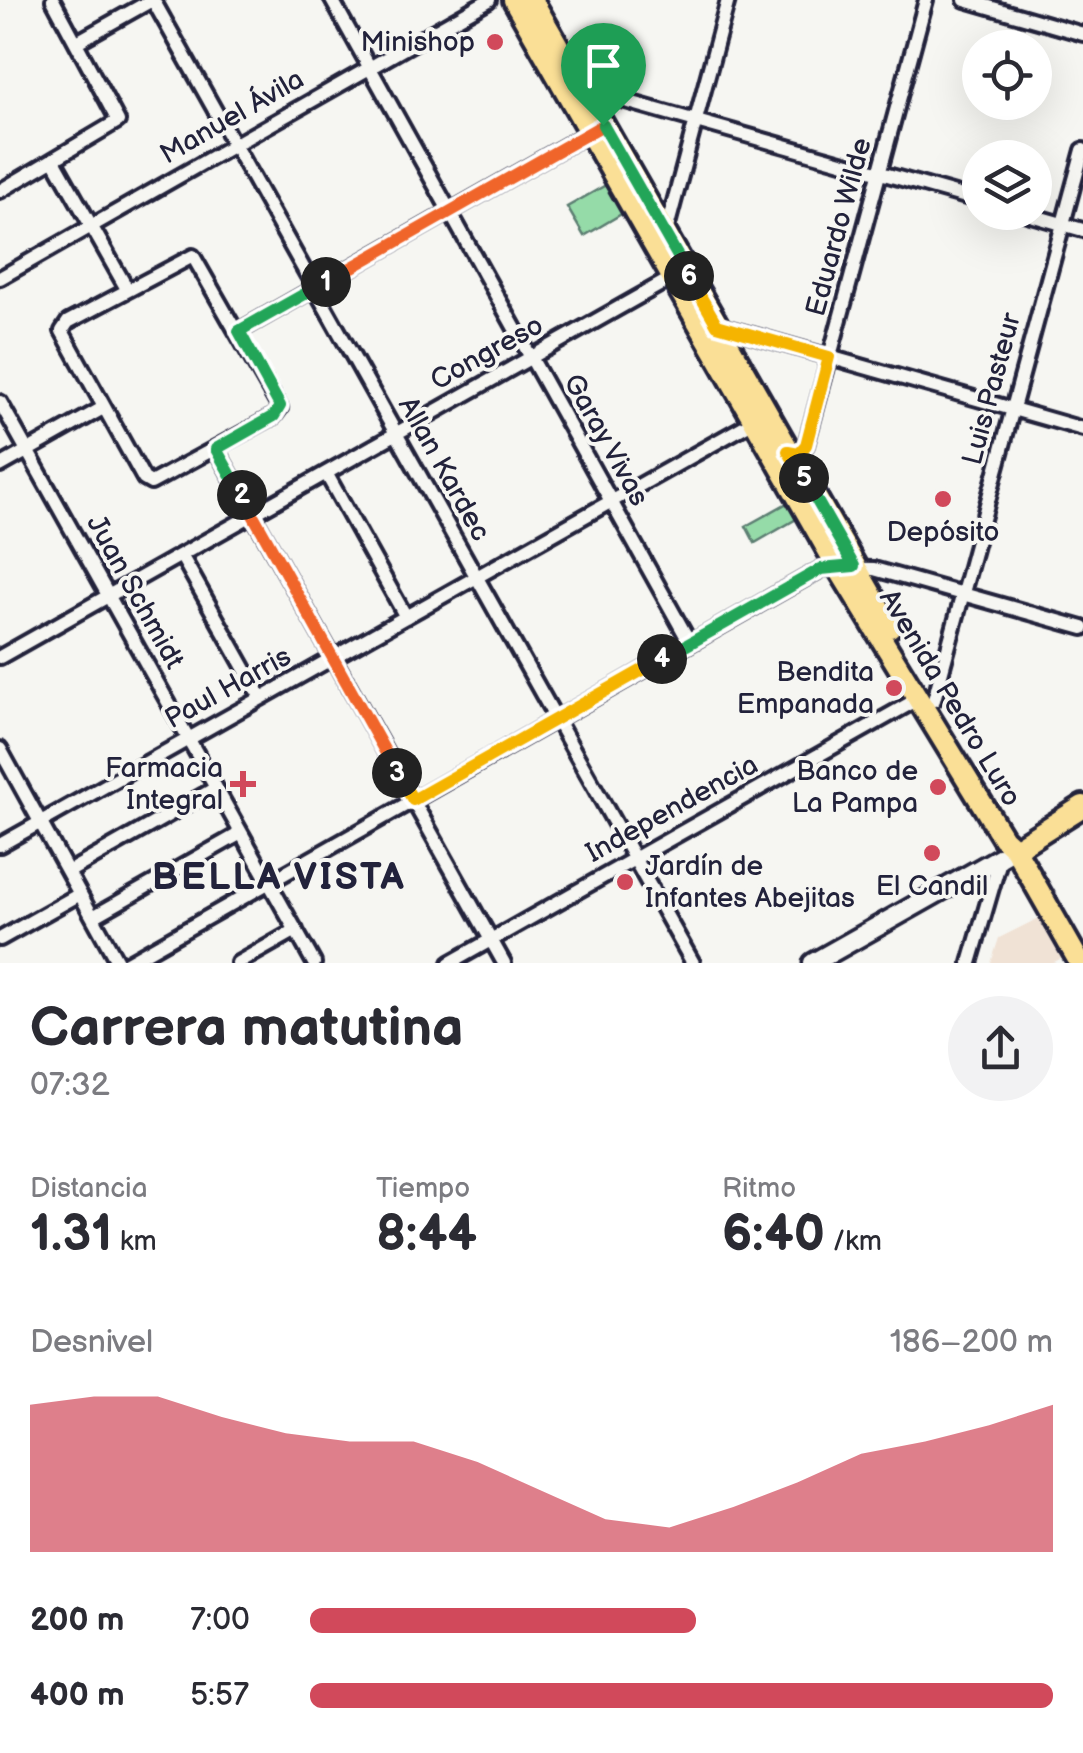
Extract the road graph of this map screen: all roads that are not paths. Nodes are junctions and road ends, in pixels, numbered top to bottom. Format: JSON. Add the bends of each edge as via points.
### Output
{"nodes":[{"id":1,"x":53,"y":0,"type":"edge"},
{"id":2,"x":152,"y":0,"type":"edge"},
{"id":3,"x":332,"y":0,"type":"edge"},
{"id":4,"x":489,"y":0,"type":"edge"},
{"id":5,"x":514,"y":0,"type":"edge"},
{"id":6,"x":532,"y":0,"type":"edge"},
{"id":7,"x":728,"y":0,"type":"edge"},
{"id":8,"x":926,"y":0,"type":"edge"},
{"id":9,"x":965,"y":0,"type":"edge"},
{"id":10,"x":1083,"y":34,"type":"edge"},
{"id":11,"x":77,"y":42,"type":"junction"},
{"id":12,"x":370,"y":68,"type":"junction"},
{"id":13,"x":584,"y":92,"type":"junction"},
{"id":14,"x":696,"y":121,"type":"junction"},
{"id":15,"x":596,"y":129,"type":"junction"},
{"id":16,"x":233,"y":145,"type":"junction"},
{"id":17,"x":1083,"y":150,"type":"edge"},
{"id":18,"x":54,"y":160,"type":"junction"},
{"id":19,"x":879,"y":173,"type":"junction"},
{"id":20,"x":0,"y":191,"type":"edge"},
{"id":21,"x":962,"y":196,"type":"edge"},
{"id":22,"x":450,"y":212,"type":"junction"},
{"id":23,"x":1052,"y":222,"type":"edge"},
{"id":24,"x":1063,"y":225,"type":"junction"},
{"id":25,"x":91,"y":226,"type":"junction"},
{"id":26,"x":1083,"y":230,"type":"edge"},
{"id":27,"x":665,"y":234,"type":"junction"},
{"id":28,"x":679,"y":274,"type":"junction"},
{"id":29,"x":0,"y":278,"type":"edge"},
{"id":30,"x":314,"y":289,"type":"junction"},
{"id":31,"x":127,"y":290,"type":"junction"},
{"id":32,"x":717,"y":325,"type":"junction"},
{"id":33,"x":239,"y":331,"type":"junction"},
{"id":34,"x":531,"y":357,"type":"junction"},
{"id":35,"x":829,"y":357,"type":"junction"},
{"id":36,"x":0,"y":402,"type":"edge"},
{"id":37,"x":103,"y":408,"type":"junction"},
{"id":38,"x":1013,"y":409,"type":"junction"},
{"id":39,"x":754,"y":421,"type":"junction"},
{"id":40,"x":1083,"y":429,"type":"edge"},
{"id":41,"x":395,"y":434,"type":"junction"},
{"id":42,"x":216,"y":449,"type":"junction"},
{"id":43,"x":28,"y":450,"type":"junction"},
{"id":44,"x":788,"y":451,"type":"junction"},
{"id":45,"x":0,"y":466,"type":"edge"},
{"id":46,"x":326,"y":473,"type":"junction"},
{"id":47,"x":611,"y":501,"type":"junction"},
{"id":48,"x":253,"y":514,"type":"junction"},
{"id":49,"x":181,"y":554,"type":"junction"},
{"id":50,"x":846,"y":566,"type":"junction"},
{"id":51,"x":476,"y":577,"type":"junction"},
{"id":52,"x":963,"y":594,"type":"junction"},
{"id":53,"x":108,"y":596,"type":"junction"},
{"id":54,"x":406,"y":616,"type":"junction"},
{"id":55,"x":1083,"y":628,"type":"edge"},
{"id":56,"x":690,"y":643,"type":"junction"},
{"id":57,"x":0,"y":657,"type":"edge"},
{"id":58,"x":333,"y":658,"type":"junction"},
{"id":59,"x":261,"y":698,"type":"junction"},
{"id":60,"x":926,"y":699,"type":"junction"},
{"id":61,"x":556,"y":719,"type":"junction"},
{"id":62,"x":188,"y":739,"type":"junction"},
{"id":63,"x":0,"y":748,"type":"edge"},
{"id":64,"x":216,"y":788,"type":"junction"},
{"id":65,"x":413,"y":800,"type":"junction"},
{"id":66,"x":1083,"y":806,"type":"edge"},
{"id":67,"x":1083,"y":818,"type":"edge"},
{"id":68,"x":40,"y":822,"type":"junction"},
{"id":69,"x":241,"y":833,"type":"junction"},
{"id":70,"x":0,"y":845,"type":"edge"},
{"id":71,"x":1014,"y":850,"type":"junction"},
{"id":72,"x":634,"y":859,"type":"junction"},
{"id":73,"x":68,"y":872,"type":"junction"},
{"id":74,"x":269,"y":882,"type":"junction"},
{"id":75,"x":80,"y":894,"type":"junction"},
{"id":76,"x":93,"y":917,"type":"junction"},
{"id":77,"x":296,"y":930,"type":"junction"},
{"id":78,"x":0,"y":940,"type":"edge"},
{"id":79,"x":491,"y":940,"type":"junction"},
{"id":80,"x":833,"y":958,"type":"edge"},
{"id":81,"x":118,"y":963,"type":"edge"},
{"id":82,"x":127,"y":963,"type":"edge"},
{"id":83,"x":238,"y":963,"type":"edge"},
{"id":84,"x":314,"y":963,"type":"edge"},
{"id":85,"x":450,"y":963,"type":"edge"},
{"id":86,"x":504,"y":963,"type":"edge"},
{"id":87,"x":693,"y":963,"type":"edge"},
{"id":88,"x":813,"y":963,"type":"edge"},
{"id":89,"x":970,"y":963,"type":"edge"},
{"id":90,"x":1080,"y":963,"type":"edge"}],
"edges":[{"from":1,"to":11,"type":"street"},
{"from":2,"to":11,"type":"street"},
{"from":2,"to":16,"type":"street","name":"Allan Kardec"},
{"from":3,"to":12,"type":"street","name":"Garay Vivas"},
{"from":4,"to":12,"type":"street","name":"Manuel Ávila"},
{"from":5,"to":13,"type":"main road","name":"Avenida Pedro Luro"},
{"from":6,"to":13,"type":"main road","name":"Avenida Pedro Luro"},
{"from":7,"to":14,"type":"street"},
{"from":8,"to":19,"type":"street","name":"Eduardo Wilde"},
{"from":9,"to":10,"type":"street"},
{"from":11,"to":18,"type":"street","via":[[118,121]]},
{"from":12,"to":16,"type":"street","name":"Manuel Ávila"},
{"from":12,"to":22,"type":"street","name":"Garay Vivas"},
{"from":13,"to":14,"type":"street"},
{"from":13,"to":15,"type":"main road","name":"Avenida Pedro Luro"},
{"from":13,"to":15,"type":"main road","name":"Avenida Pedro Luro"},
{"from":14,"to":19,"type":"street"},
{"from":14,"to":27,"type":"street"},
{"from":15,"to":22,"type":"street"},
{"from":15,"to":27,"type":"main road","name":"Avenida Pedro Luro"},
{"from":15,"to":28,"type":"main road","name":"Avenida Pedro Luro"},
{"from":16,"to":25,"type":"street","name":"Manuel Ávila"},
{"from":16,"to":30,"type":"street","name":"Allan Kardec"},
{"from":17,"to":24,"type":"street","name":"Luis Pasteur"},
{"from":18,"to":20,"type":"street"},
{"from":18,"to":25,"type":"street"},
{"from":19,"to":21,"type":"street"},
{"from":19,"to":35,"type":"street","name":"Eduardo Wilde"},
{"from":22,"to":30,"type":"street"},
{"from":22,"to":34,"type":"street","name":"Garay Vivas"},
{"from":23,"to":24,"type":"street"},
{"from":24,"to":26,"type":"street"},
{"from":24,"to":38,"type":"street","name":"Luis Pasteur"},
{"from":25,"to":29,"type":"street","name":"Manuel Ávila"},
{"from":25,"to":31,"type":"street"},
{"from":27,"to":28,"type":"main road","name":"Avenida Pedro Luro"},
{"from":28,"to":32,"type":"main road","name":"Avenida Pedro Luro"},
{"from":28,"to":34,"type":"street","name":"Congreso"},
{"from":28,"to":39,"type":"main road","name":"Avenida Pedro Luro"},
{"from":30,"to":33,"type":"street"},
{"from":30,"to":41,"type":"street","name":"Allan Kardec"},
{"from":31,"to":33,"type":"street","via":[[193,256]]},
{"from":31,"to":37,"type":"street","via":[[62,329]]},
{"from":32,"to":35,"type":"street"},
{"from":32,"to":44,"type":"main road","name":"Avenida Pedro Luro"},
{"from":33,"to":42,"type":"street","via":[[280,410]]},
{"from":34,"to":41,"type":"street","name":"Congreso"},
{"from":34,"to":47,"type":"street","name":"Garay Vivas"},
{"from":35,"to":38,"type":"street"},
{"from":35,"to":44,"type":"street","name":"Eduardo Wilde","via":[[806,445],[799,453]]},
{"from":36,"to":43,"type":"street","name":"Juan Schmidt"},
{"from":37,"to":42,"type":"street","via":[[150,483]]},
{"from":37,"to":43,"type":"street"},
{"from":38,"to":40,"type":"street"},
{"from":38,"to":52,"type":"street","name":"Luis Pasteur"},
{"from":39,"to":44,"type":"street"},
{"from":39,"to":47,"type":"street","name":"Paul Harris"},
{"from":39,"to":50,"type":"main road","name":"Avenida Pedro Luro"},
{"from":41,"to":46,"type":"street","name":"Congreso"},
{"from":41,"to":51,"type":"street","name":"Allan Kardec"},
{"from":42,"to":48,"type":"street"},
{"from":43,"to":45,"type":"street"},
{"from":43,"to":53,"type":"street","name":"Juan Schmidt"},
{"from":44,"to":50,"type":"main road","name":"Avenida Pedro Luro"},
{"from":46,"to":48,"type":"street","name":"Congreso"},
{"from":46,"to":54,"type":"street"},
{"from":47,"to":51,"type":"street","name":"Paul Harris"},
{"from":47,"to":56,"type":"street","name":"Garay Vivas"},
{"from":48,"to":49,"type":"street","name":"Congreso"},
{"from":48,"to":58,"type":"street"},
{"from":49,"to":53,"type":"street","name":"Congreso"},
{"from":49,"to":59,"type":"street"},
{"from":50,"to":52,"type":"street"},
{"from":50,"to":56,"type":"street","via":[[819,570]]},
{"from":50,"to":60,"type":"main road","name":"Avenida Pedro Luro"},
{"from":51,"to":54,"type":"street","name":"Paul Harris"},
{"from":51,"to":61,"type":"street","name":"Allan Kardec"},
{"from":52,"to":55,"type":"street"},
{"from":52,"to":60,"type":"street","name":"Luis Pasteur"},
{"from":53,"to":57,"type":"street","name":"Congreso"},
{"from":53,"to":62,"type":"street","name":"Juan Schmidt"},
{"from":54,"to":58,"type":"street","name":"Paul Harris"},
{"from":56,"to":61,"type":"street"},
{"from":58,"to":59,"type":"street","name":"Paul Harris"},
{"from":58,"to":65,"type":"street"},
{"from":59,"to":62,"type":"street","name":"Paul Harris"},
{"from":60,"to":71,"type":"main road","name":"Avenida Pedro Luro","via":[[1013,830]]},
{"from":60,"to":72,"type":"street","name":"Independencia"},
{"from":61,"to":65,"type":"street"},
{"from":61,"to":72,"type":"street","name":"Allan Kardec"},
{"from":62,"to":64,"type":"street","name":"Juan Schmidt"},
{"from":62,"to":68,"type":"street","name":"Paul Harris"},
{"from":63,"to":68,"type":"street"},
{"from":64,"to":69,"type":"street","name":"Juan Schmidt"},
{"from":64,"to":73,"type":"street"},
{"from":65,"to":74,"type":"street"},
{"from":65,"to":79,"type":"street"},
{"from":66,"to":71,"type":"main road"},
{"from":67,"to":71,"type":"main road"},
{"from":68,"to":70,"type":"street","name":"Paul Harris"},
{"from":68,"to":73,"type":"street"},
{"from":69,"to":74,"type":"street","name":"Juan Schmidt"},
{"from":69,"to":76,"type":"street"},
{"from":71,"to":80,"type":"main road"},
{"from":71,"to":89,"type":"street"},
{"from":71,"to":90,"type":"main road","name":"Avenida Pedro Luro"},
{"from":72,"to":79,"type":"street","name":"Independencia"},
{"from":72,"to":87,"type":"street","name":"Allan Kardec"},
{"from":73,"to":75,"type":"street"},
{"from":74,"to":77,"type":"street","name":"Juan Schmidt"},
{"from":74,"to":82,"type":"street"},
{"from":75,"to":76,"type":"street"},
{"from":75,"to":78,"type":"street"},
{"from":76,"to":81,"type":"street"},
{"from":77,"to":83,"type":"street"},
{"from":77,"to":84,"type":"street","name":"Juan Schmidt"},
{"from":79,"to":85,"type":"street","name":"Independencia"},
{"from":79,"to":86,"type":"street"},
{"from":80,"to":88,"type":"main road"}]}
